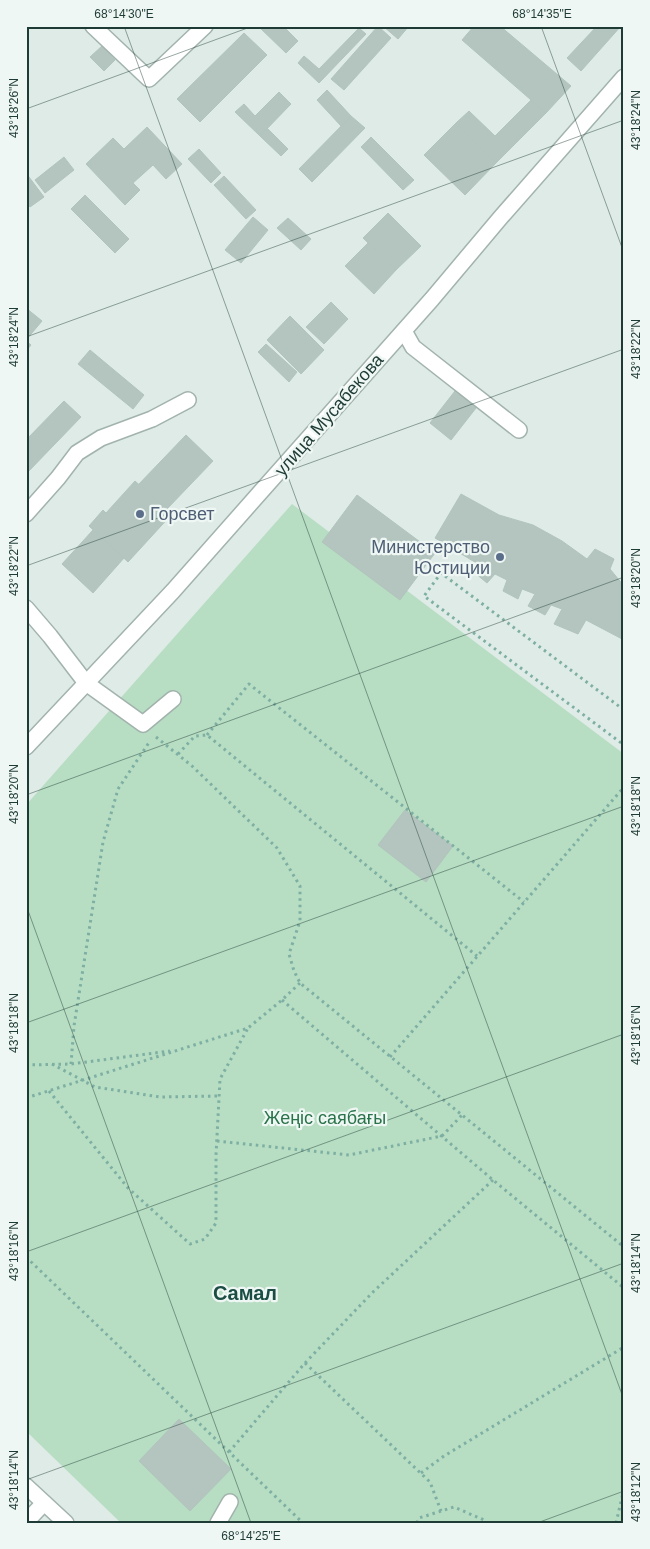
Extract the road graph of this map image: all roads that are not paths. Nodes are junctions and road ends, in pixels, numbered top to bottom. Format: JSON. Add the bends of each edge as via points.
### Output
{"nodes":[{"id":1,"x":93,"y":26,"type":"edge"},
{"id":2,"x":204,"y":26,"type":"edge"},
{"id":3,"x":624,"y":77,"type":"edge"},
{"id":4,"x":404,"y":331,"type":"junction"},
{"id":5,"x":188,"y":400,"type":"dead end"},
{"id":6,"x":519,"y":430,"type":"dead end"},
{"id":7,"x":26,"y":514,"type":"edge"},
{"id":8,"x":26,"y":608,"type":"edge"},
{"id":9,"x":86,"y":683,"type":"junction"},
{"id":10,"x":173,"y":699,"type":"dead end"},
{"id":11,"x":26,"y":747,"type":"edge"},
{"id":12,"x":26,"y":1486,"type":"edge"},
{"id":13,"x":230,"y":1502,"type":"dead end"},
{"id":14,"x":44,"y":1503,"type":"junction"},
{"id":15,"x":26,"y":1522,"type":"edge"},
{"id":16,"x":66,"y":1523,"type":"edge"},
{"id":17,"x":218,"y":1523,"type":"edge"}],
"edges":[{"from":1,"to":2,"type":"street","via":[[149,79]]},
{"from":3,"to":4,"type":"street","name":"улица Мусабекова"},
{"from":4,"to":6,"type":"street","via":[[413,347]]},
{"from":4,"to":9,"type":"street","name":"улица Мусабекова"},
{"from":5,"to":7,"type":"street","via":[[152,419],[101,438],[77,453]]},
{"from":8,"to":9,"type":"street"},
{"from":9,"to":10,"type":"street","via":[[143,724]]},
{"from":9,"to":11,"type":"street","name":"улица Мусабекова"},
{"from":12,"to":14,"type":"street"},
{"from":13,"to":17,"type":"street"},
{"from":14,"to":15,"type":"street"},
{"from":14,"to":16,"type":"street"}]}
